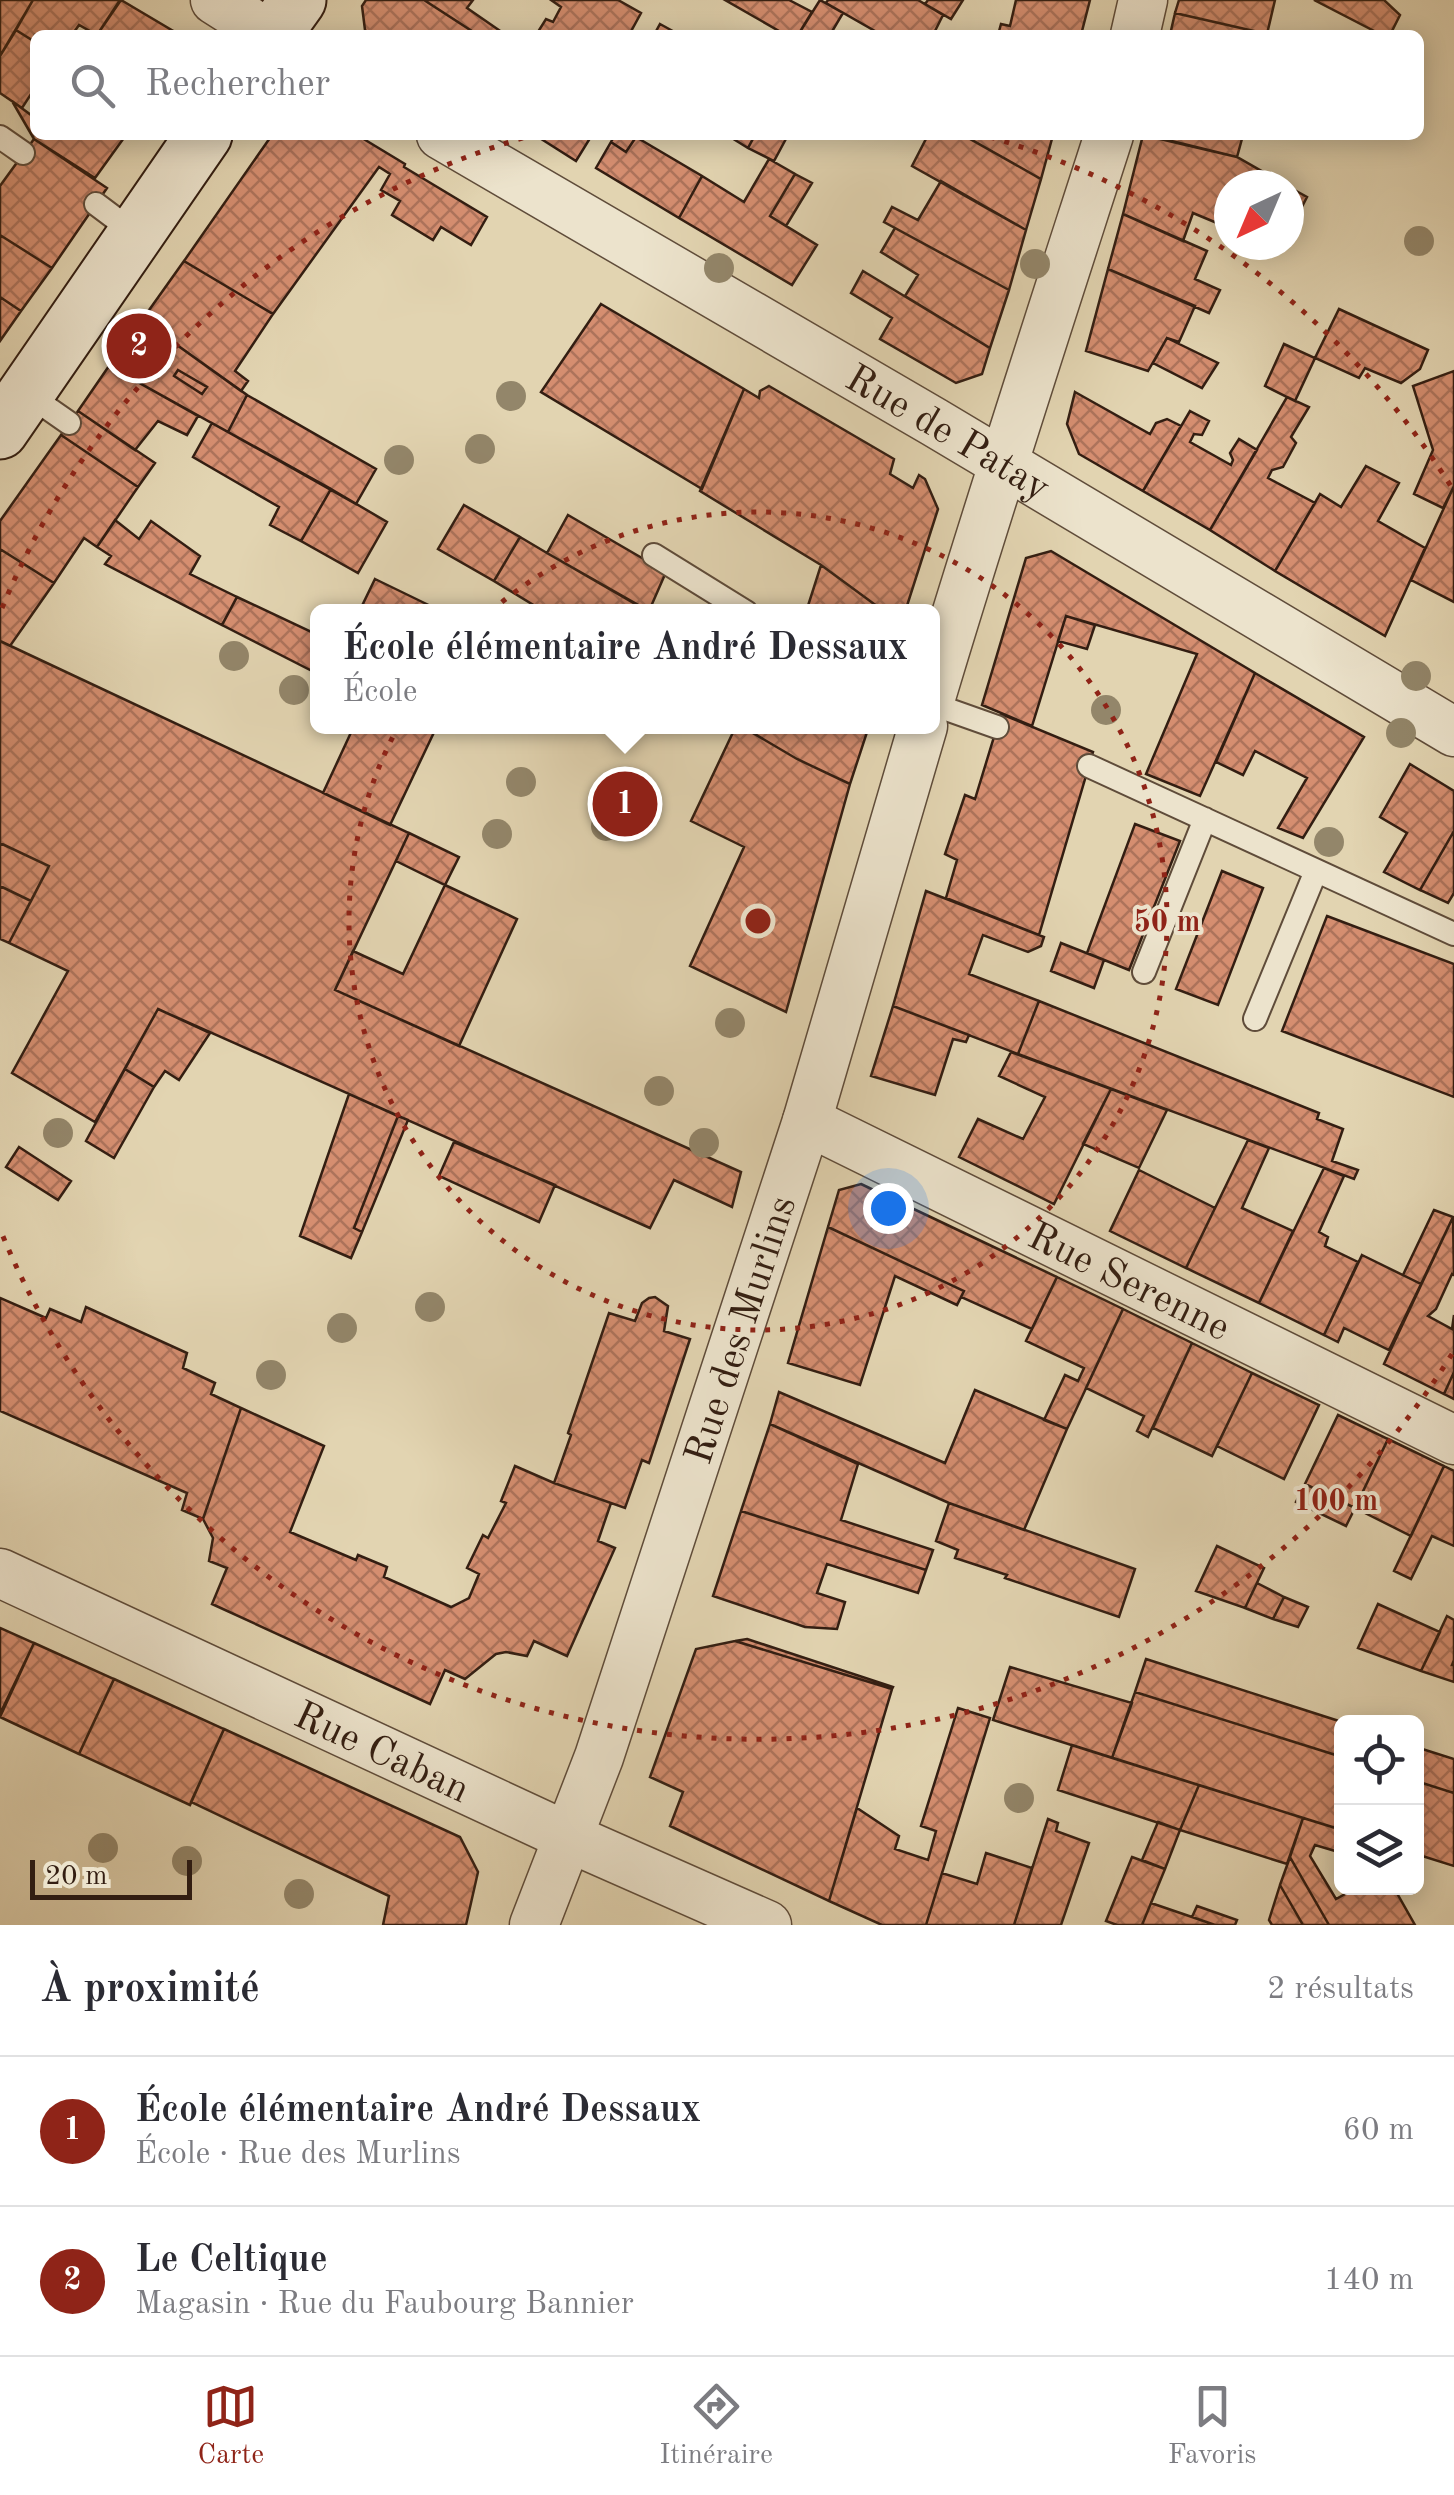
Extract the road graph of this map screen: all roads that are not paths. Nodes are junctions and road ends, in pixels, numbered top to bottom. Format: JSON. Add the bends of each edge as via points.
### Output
{"nodes":[{"id":1,"x":215,"y":0,"type":"edge"},
{"id":2,"x":298,"y":0,"type":"edge"},
{"id":3,"x":1142,"y":0,"type":"edge"},
{"id":4,"x":264,"y":30,"type":"edge"},
{"id":5,"x":276,"y":30,"type":"edge"},
{"id":6,"x":1136,"y":30,"type":"edge"},
{"id":7,"x":0,"y":137,"type":"edge"},
{"id":8,"x":199,"y":140,"type":"edge"},
{"id":9,"x":450,"y":140,"type":"edge"},
{"id":10,"x":1107,"y":140,"type":"edge"},
{"id":11,"x":23,"y":154,"type":"dead end"},
{"id":12,"x":32,"y":416,"type":"edge"},
{"id":13,"x":1004,"y":466,"type":"junction"},
{"id":14,"x":654,"y":555,"type":"dead end"},
{"id":15,"x":733,"y":604,"type":"edge"},
{"id":16,"x":940,"y":667,"type":"edge"},
{"id":17,"x":940,"y":707,"type":"edge"},
{"id":18,"x":997,"y":728,"type":"dead end"},
{"id":19,"x":1454,"y":732,"type":"edge"},
{"id":20,"x":921,"y":734,"type":"edge"},
{"id":21,"x":1089,"y":766,"type":"dead end"},
{"id":22,"x":1204,"y":819,"type":"junction"},
{"id":23,"x":1316,"y":870,"type":"junction"},
{"id":24,"x":1454,"y":934,"type":"edge"},
{"id":25,"x":1144,"y":972,"type":"dead end"},
{"id":26,"x":1254,"y":1019,"type":"dead end"},
{"id":27,"x":807,"y":1120,"type":"junction"},
{"id":28,"x":1454,"y":1440,"type":"edge"},
{"id":29,"x":0,"y":1573,"type":"edge"},
{"id":30,"x":568,"y":1837,"type":"junction"},
{"id":31,"x":534,"y":1925,"type":"edge"},
{"id":32,"x":767,"y":1925,"type":"edge"}],
"edges":[{"from":1,"to":4,"type":"street"},
{"from":2,"to":5,"type":"main road"},
{"from":3,"to":6,"type":"street"},
{"from":7,"to":11,"type":"lane"},
{"from":8,"to":12,"type":"main road","via":[[116,219]]},
{"from":9,"to":13,"type":"street","name":"Rue de Patay"},
{"from":10,"to":13,"type":"street"},
{"from":13,"to":16,"type":"street"},
{"from":13,"to":19,"type":"street","name":"Rue de Patay"},
{"from":14,"to":15,"type":"lane"},
{"from":17,"to":18,"type":"lane"},
{"from":20,"to":27,"type":"street","name":"Rue des Murlins"},
{"from":21,"to":22,"type":"lane"},
{"from":22,"to":23,"type":"lane"},
{"from":22,"to":25,"type":"lane"},
{"from":23,"to":24,"type":"lane"},
{"from":23,"to":26,"type":"lane"},
{"from":27,"to":28,"type":"street","name":"Rue Serenne"},
{"from":27,"to":30,"type":"street","name":"Rue des Murlins"},
{"from":29,"to":30,"type":"street","name":"Rue Caban"},
{"from":30,"to":31,"type":"street","name":"Rue des Murlins"},
{"from":30,"to":32,"type":"street","name":"Rue Caban"}]}
